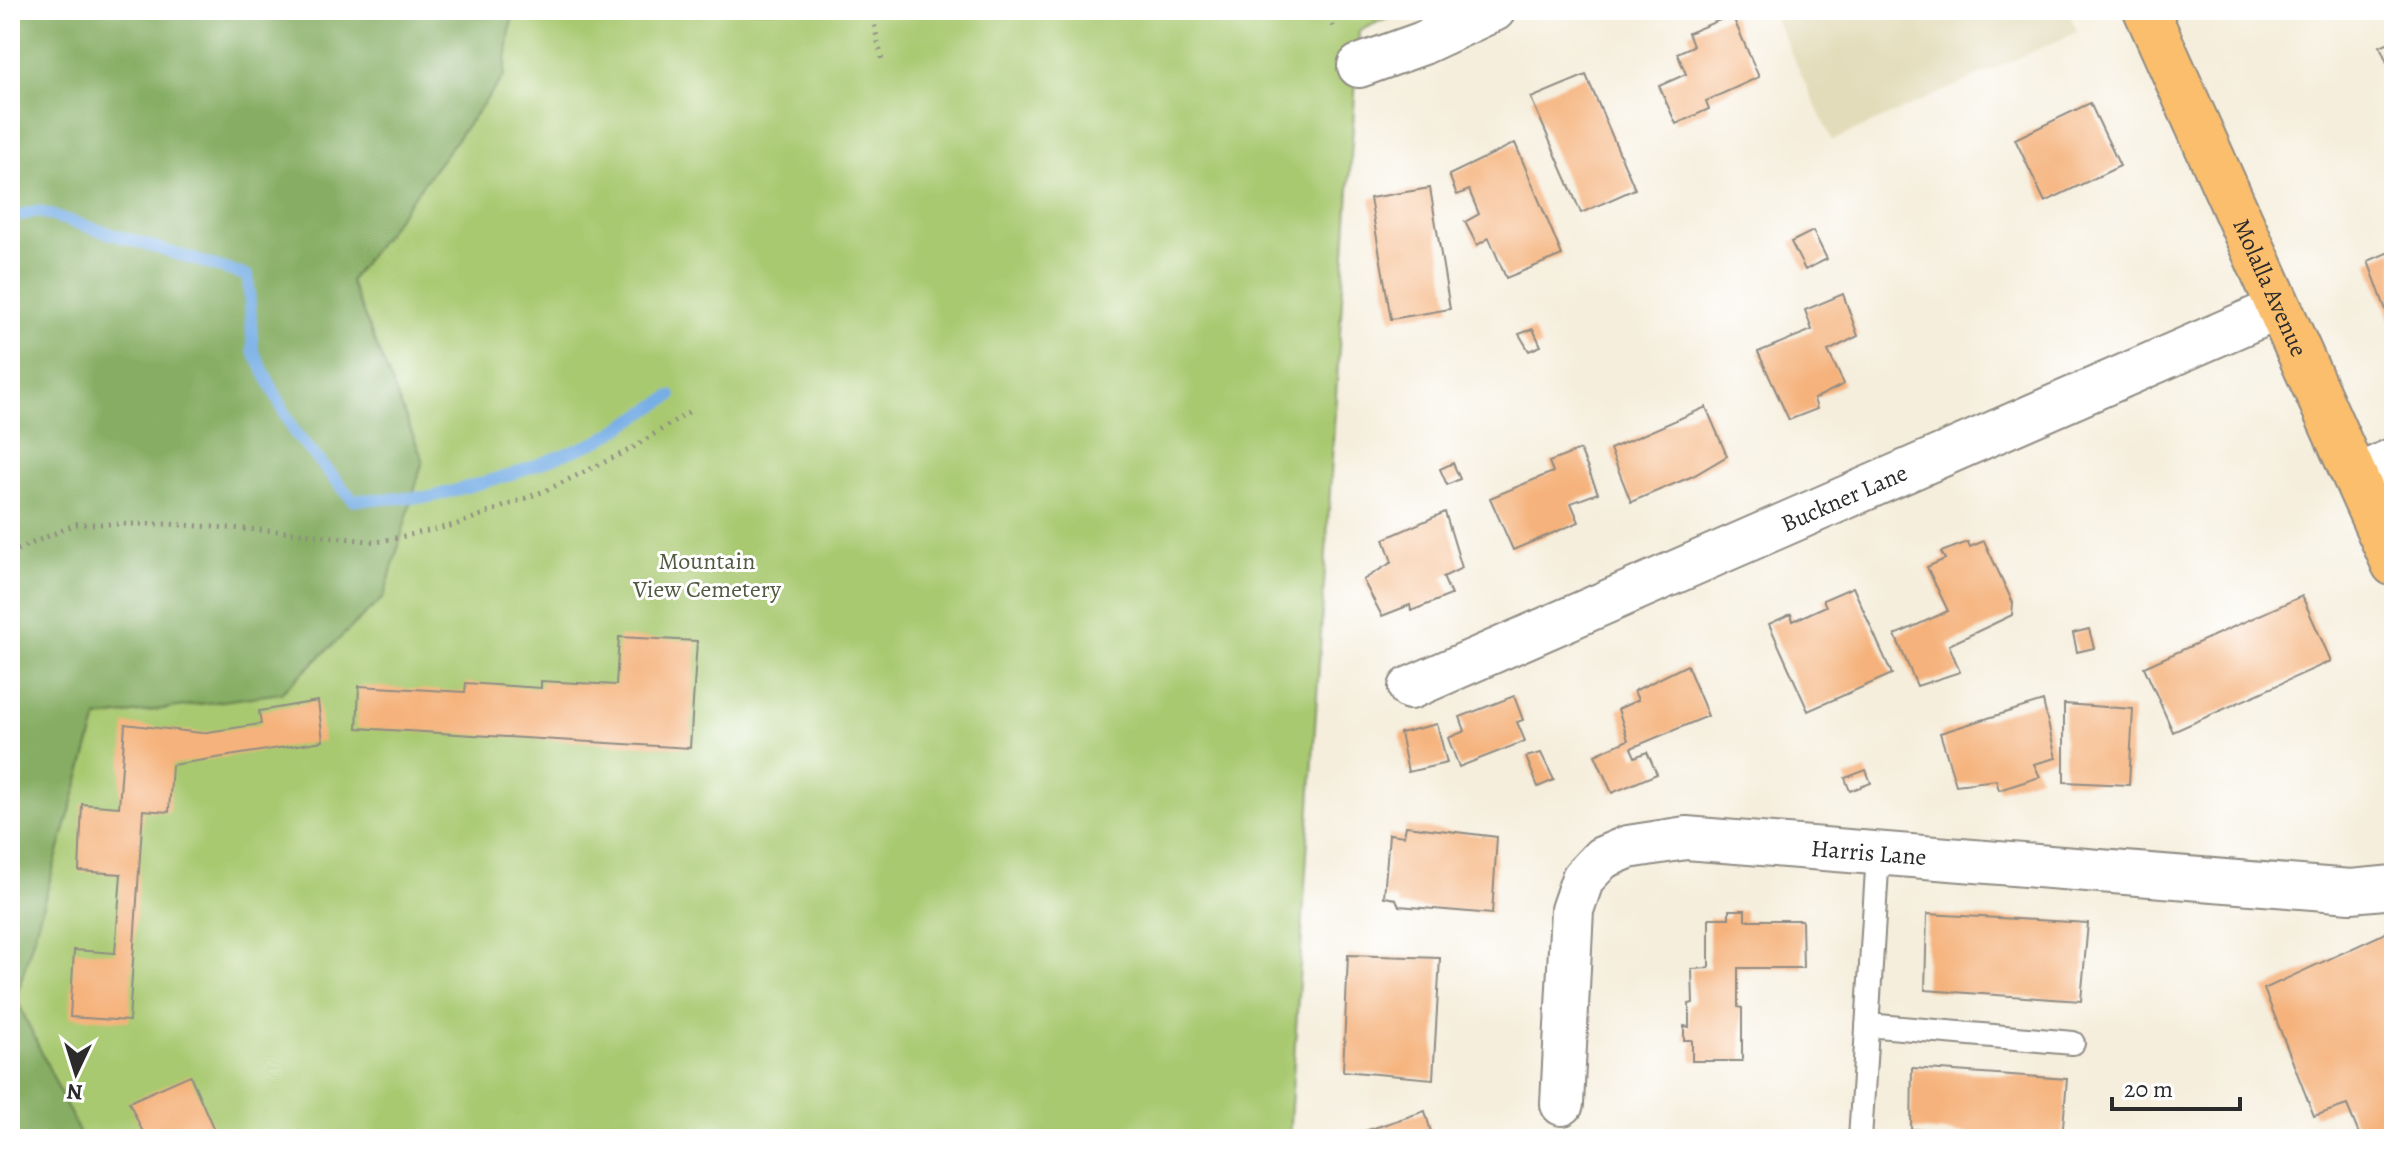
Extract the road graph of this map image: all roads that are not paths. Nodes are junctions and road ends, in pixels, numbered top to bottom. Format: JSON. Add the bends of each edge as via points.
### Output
{"nodes":[{"id":1,"x":1494,"y":10,"type":"edge"},
{"id":2,"x":2146,"y":10,"type":"edge"},
{"id":3,"x":1359,"y":66,"type":"dead end"},
{"id":4,"x":2279,"y":308,"type":"junction"},
{"id":5,"x":2394,"y":459,"type":"edge"},
{"id":6,"x":2355,"y":477,"type":"junction"},
{"id":7,"x":2394,"y":564,"type":"edge"},
{"id":8,"x":1410,"y":688,"type":"dead end"},
{"id":9,"x":1878,"y":854,"type":"junction"},
{"id":10,"x":2394,"y":887,"type":"edge"},
{"id":11,"x":1867,"y":1025,"type":"junction"},
{"id":12,"x":2073,"y":1043,"type":"dead end"},
{"id":13,"x":1562,"y":1104,"type":"dead end"},
{"id":14,"x":1860,"y":1139,"type":"edge"}],
"edges":[{"from":1,"to":3,"type":"street"},
{"from":2,"to":4,"type":"main road","name":"Molalla Avenue"},
{"from":4,"to":6,"type":"main road","name":"Molalla Avenue"},
{"from":4,"to":8,"type":"street","name":"Buckner Lane"},
{"from":5,"to":6,"type":"street"},
{"from":6,"to":7,"type":"main road","name":"Molalla Avenue"},
{"from":9,"to":10,"type":"street","name":"Harris Lane","via":[[2351,891]]},
{"from":9,"to":11,"type":"lane"},
{"from":9,"to":13,"type":"street","name":"Harris Lane","via":[[1686,838],[1628,847],[1602,858],[1583,878],[1572,910]]},
{"from":11,"to":12,"type":"lane"},
{"from":11,"to":14,"type":"lane"}]}
